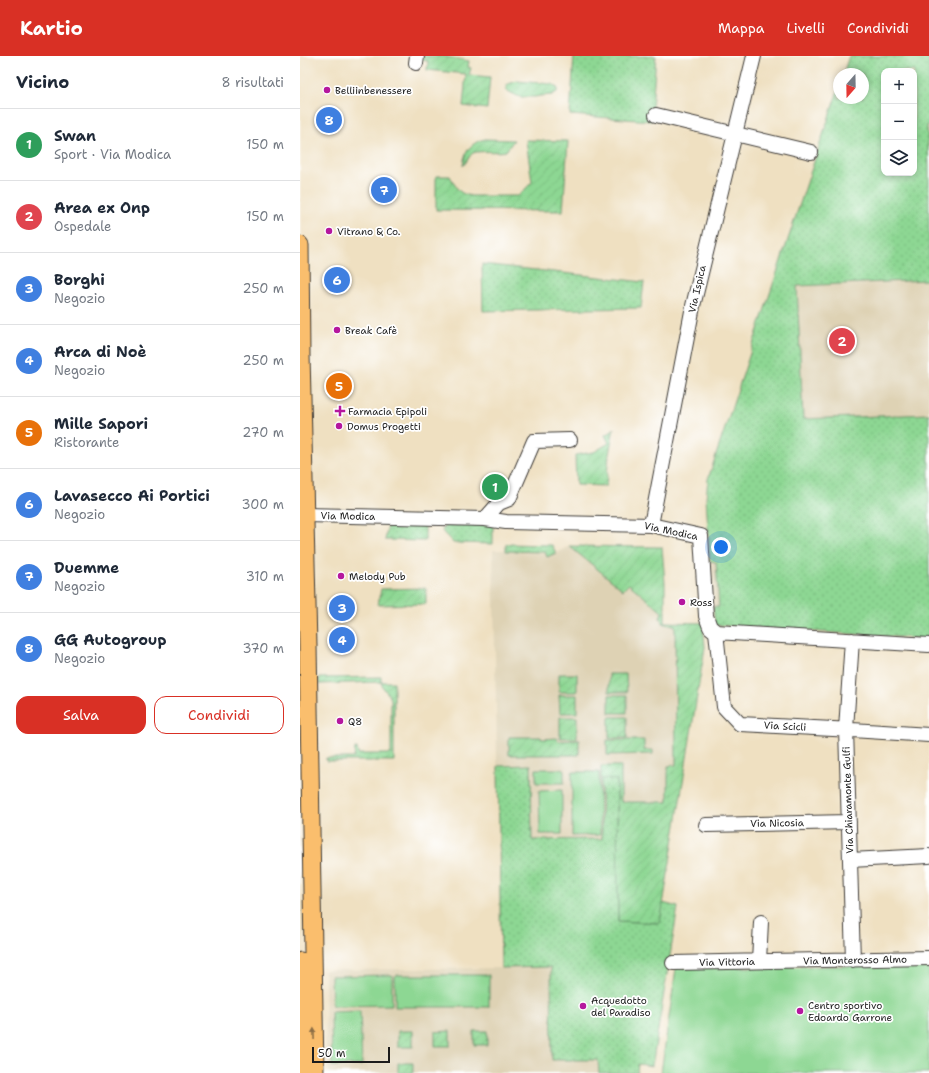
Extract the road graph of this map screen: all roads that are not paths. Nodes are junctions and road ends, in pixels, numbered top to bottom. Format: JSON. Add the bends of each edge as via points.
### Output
{"nodes":[{"id":1,"x":754,"y":56,"type":"edge"},
{"id":2,"x":656,"y":115,"type":"dead end"},
{"id":3,"x":735,"y":134,"type":"junction"},
{"id":4,"x":811,"y":152,"type":"dead end"},
{"id":5,"x":300,"y":245,"type":"edge"},
{"id":6,"x":570,"y":440,"type":"dead end"},
{"id":7,"x":305,"y":515,"type":"junction"},
{"id":8,"x":485,"y":519,"type":"junction"},
{"id":9,"x":651,"y":525,"type":"junction"},
{"id":10,"x":716,"y":632,"type":"junction"},
{"id":11,"x":852,"y":640,"type":"junction"},
{"id":12,"x":929,"y":645,"type":"edge"},
{"id":13,"x":846,"y":729,"type":"junction"},
{"id":14,"x":929,"y":735,"type":"edge"},
{"id":15,"x":848,"y":822,"type":"junction"},
{"id":16,"x":706,"y":825,"type":"dead end"},
{"id":17,"x":929,"y":856,"type":"edge"},
{"id":18,"x":850,"y":860,"type":"junction"},
{"id":19,"x":300,"y":913,"type":"edge"},
{"id":20,"x":761,"y":922,"type":"dead end"},
{"id":21,"x":929,"y":958,"type":"edge"},
{"id":22,"x":853,"y":960,"type":"junction"},
{"id":23,"x":759,"y":961,"type":"junction"},
{"id":24,"x":781,"y":961,"type":"joint"},
{"id":25,"x":673,"y":963,"type":"dead end"},
{"id":26,"x":302,"y":1073,"type":"edge"},
{"id":27,"x":315,"y":1073,"type":"edge"}],
"edges":[{"from":1,"to":3,"type":"street","name":"Via Ispica"},
{"from":2,"to":3,"type":"street"},
{"from":3,"to":4,"type":"street"},
{"from":3,"to":9,"type":"street","name":"Via Ispica","via":[[693,306]]},
{"from":5,"to":7,"type":"main road"},
{"from":6,"to":8,"type":"street","via":[[534,441],[509,499],[499,503]]},
{"from":7,"to":8,"type":"street","name":"Via Modica"},
{"from":27,"to":7,"type":"main road","one_way":true},
{"from":8,"to":9,"type":"street","name":"Via Modica","via":[[506,522]]},
{"from":9,"to":10,"type":"street","name":"Via Modica","via":[[701,536],[706,616]]},
{"from":10,"to":11,"type":"street"},
{"from":10,"to":13,"type":"street","name":"Via Scicli","via":[[724,706],[740,724]]},
{"from":11,"to":12,"type":"street"},
{"from":11,"to":13,"type":"street","name":"Via Chiaramonte Gulfi"},
{"from":13,"to":14,"type":"street","name":"Via Scicli"},
{"from":13,"to":15,"type":"street","name":"Via Chiaramonte Gulfi"},
{"from":15,"to":16,"type":"street","name":"Via Nicosia"},
{"from":15,"to":18,"type":"street","name":"Via Chiaramonte Gulfi"},
{"from":17,"to":18,"type":"street"},
{"from":18,"to":22,"type":"street","name":"Via Chiaramonte Gulfi"},
{"from":19,"to":26,"type":"main road"},
{"from":20,"to":23,"type":"street"},
{"from":21,"to":22,"type":"street","name":"Via Monterosso Almo"},
{"from":22,"to":24,"type":"street","name":"Via Monterosso Almo"},
{"from":23,"to":24,"type":"street","name":"Via Vittoria"},
{"from":23,"to":25,"type":"street","name":"Via Vittoria"}]}
